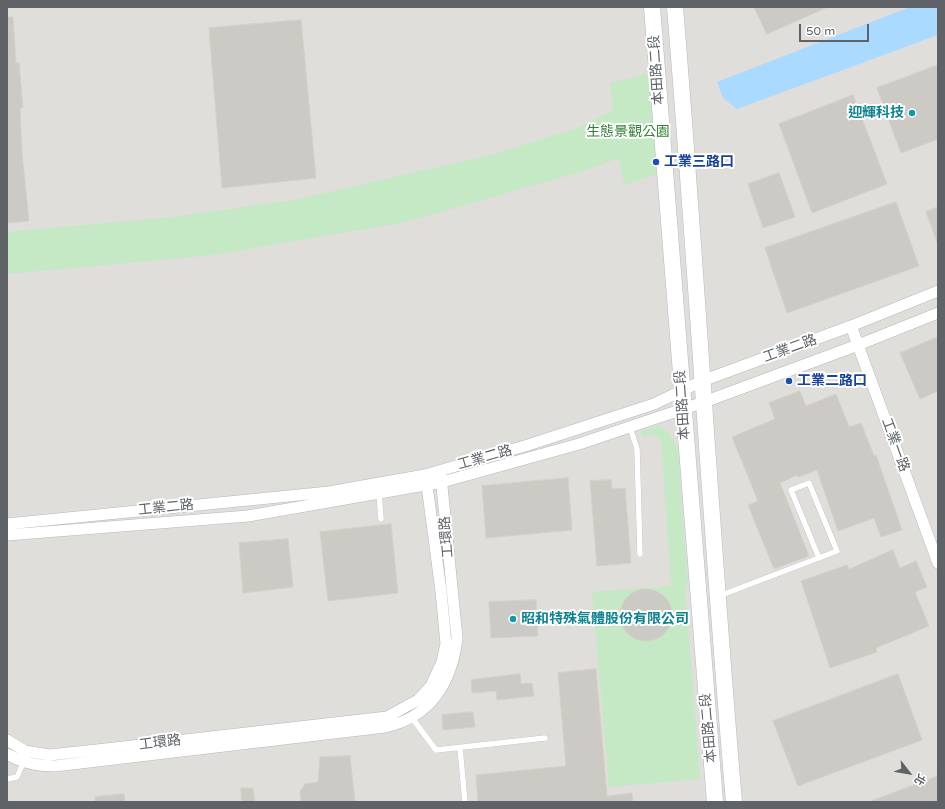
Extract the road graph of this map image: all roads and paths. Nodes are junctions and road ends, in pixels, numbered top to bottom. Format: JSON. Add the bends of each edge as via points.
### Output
{"nodes":[{"id":1,"x":652,"y":7,"type":"edge"},
{"id":2,"x":675,"y":7,"type":"edge"},
{"id":3,"x":938,"y":291,"type":"edge"},
{"id":4,"x":938,"y":313,"type":"edge"},
{"id":5,"x":852,"y":326,"type":"junction"},
{"id":6,"x":858,"y":345,"type":"junction"},
{"id":7,"x":702,"y":381,"type":"junction"},
{"id":8,"x":682,"y":390,"type":"junction"},
{"id":9,"x":704,"y":402,"type":"junction"},
{"id":10,"x":683,"y":409,"type":"junction"},
{"id":11,"x":630,"y":427,"type":"junction"},
{"id":12,"x":531,"y":444,"type":"junction"},
{"id":13,"x":533,"y":457,"type":"junction"},
{"id":14,"x":440,"y":471,"type":"junction"},
{"id":15,"x":426,"y":480,"type":"junction"},
{"id":16,"x":442,"y":482,"type":"junction"},
{"id":17,"x":378,"y":489,"type":"junction"},
{"id":18,"x":217,"y":503,"type":"junction"},
{"id":19,"x":139,"y":511,"type":"junction"},
{"id":20,"x":87,"y":516,"type":"junction"},
{"id":21,"x":217,"y":518,"type":"junction"},
{"id":22,"x":381,"y":519,"type":"dead end"},
{"id":23,"x":7,"y":524,"type":"edge"},
{"id":24,"x":140,"y":524,"type":"junction"},
{"id":25,"x":29,"y":528,"type":"junction"},
{"id":26,"x":88,"y":528,"type":"junction"},
{"id":27,"x":7,"y":535,"type":"edge"},
{"id":28,"x":640,"y":554,"type":"dead end"},
{"id":29,"x":819,"y":558,"type":"junction"},
{"id":30,"x":938,"y":563,"type":"edge"},
{"id":31,"x":716,"y":597,"type":"junction"},
{"id":32,"x":448,"y":603,"type":"junction"},
{"id":33,"x":406,"y":708,"type":"junction"},
{"id":34,"x":412,"y":718,"type":"junction"},
{"id":35,"x":286,"y":734,"type":"junction"},
{"id":36,"x":545,"y":738,"type":"dead end"},
{"id":37,"x":7,"y":740,"type":"edge"},
{"id":38,"x":460,"y":748,"type":"junction"},
{"id":39,"x":123,"y":753,"type":"junction"},
{"id":40,"x":7,"y":754,"type":"edge"},
{"id":41,"x":50,"y":754,"type":"junction"},
{"id":42,"x":24,"y":756,"type":"junction"},
{"id":43,"x":50,"y":766,"type":"junction"},
{"id":44,"x":7,"y":779,"type":"edge"},
{"id":45,"x":465,"y":802,"type":"edge"},
{"id":46,"x":715,"y":802,"type":"edge"},
{"id":47,"x":734,"y":802,"type":"edge"}],
"edges":[{"from":1,"to":8,"type":"street","name":"本田路二段"},
{"from":2,"to":7,"type":"street","name":"本田路二段"},
{"from":3,"to":5,"type":"street","name":"工業二路"},
{"from":4,"to":6,"type":"street","name":"工業二路"},
{"from":5,"to":6,"type":"street","name":"工業一路"},
{"from":5,"to":7,"type":"street","name":"工業二路"},
{"from":6,"to":9,"type":"street","name":"工業二路"},
{"from":6,"to":30,"type":"street","name":"工業一路"},
{"from":7,"to":8,"type":"street","name":"工業二路"},
{"from":7,"to":9,"type":"street","name":"本田路二段"},
{"from":8,"to":10,"type":"street","name":"本田路二段"},
{"from":8,"to":12,"type":"street","name":"工業二路","via":[[654,404]]},
{"from":9,"to":10,"type":"street","name":"工業二路"},
{"from":9,"to":31,"type":"street","name":"本田路二段"},
{"from":10,"to":11,"type":"street","name":"工業二路"},
{"from":10,"to":46,"type":"street","name":"本田路二段"},
{"from":11,"to":13,"type":"street","name":"工業二路"},
{"from":11,"to":28,"type":"lane","via":[[637,449]]},
{"from":12,"to":13,"type":"street"},
{"from":12,"to":14,"type":"street","name":"工業二路"},
{"from":13,"to":16,"type":"street","name":"工業二路"},
{"from":14,"to":15,"type":"street","name":"工業二路"},
{"from":14,"to":16,"type":"street","name":"工環路"},
{"from":15,"to":16,"type":"street","name":"工業二路"},
{"from":15,"to":17,"type":"street","name":"工業二路"},
{"from":15,"to":32,"type":"street","name":"工環路"},
{"from":16,"to":32,"type":"street","name":"工環路"},
{"from":17,"to":18,"type":"street","name":"工業二路"},
{"from":17,"to":21,"type":"street","name":"工業二路","via":[[248,516]]},
{"from":17,"to":22,"type":"lane"},
{"from":18,"to":19,"type":"street","name":"工業二路"},
{"from":18,"to":21,"type":"street"},
{"from":19,"to":20,"type":"street","name":"工業二路"},
{"from":19,"to":24,"type":"street"},
{"from":20,"to":25,"type":"street","name":"工業二路"},
{"from":20,"to":26,"type":"street"},
{"from":21,"to":24,"type":"street","name":"工業二路"},
{"from":23,"to":25,"type":"street","name":"工業二路"},
{"from":24,"to":26,"type":"street","name":"工業二路"},
{"from":25,"to":26,"type":"street","name":"工業二路"},
{"from":25,"to":27,"type":"street","name":"工業二路"},
{"from":29,"to":29,"type":"lane","via":[[837,551],[809,483],[791,490]]},
{"from":29,"to":31,"type":"lane"},
{"from":31,"to":47,"type":"street","name":"本田路二段"},
{"from":32,"to":33,"type":"street","name":"工環路","via":[[446,644],[442,662],[430,686],[418,700]]},
{"from":32,"to":34,"type":"street","name":"工環路","via":[[456,638],[450,672],[443,686],[424,710]]},
{"from":33,"to":34,"type":"street"},
{"from":33,"to":35,"type":"street","name":"工環路","via":[[387,717]]},
{"from":34,"to":35,"type":"street","name":"工環路","via":[[386,727]]},
{"from":34,"to":38,"type":"lane","via":[[436,750]]},
{"from":35,"to":39,"type":"street","name":"工環路"},
{"from":36,"to":38,"type":"lane"},
{"from":37,"to":42,"type":"street","name":"工環路"},
{"from":38,"to":45,"type":"lane"},
{"from":39,"to":41,"type":"street","name":"工環路"},
{"from":39,"to":43,"type":"street","name":"工環路"},
{"from":40,"to":42,"type":"street","name":"工環路"},
{"from":41,"to":42,"type":"street","name":"工環路"},
{"from":41,"to":43,"type":"street"},
{"from":42,"to":43,"type":"street","name":"工環路","via":[[36,765]]},
{"from":42,"to":44,"type":"lane","via":[[17,777]]}]}
